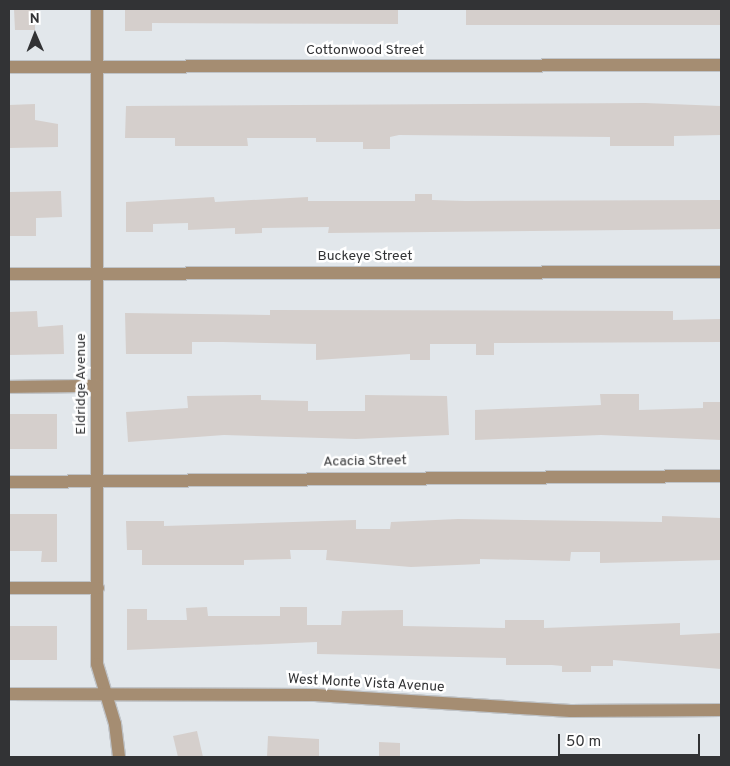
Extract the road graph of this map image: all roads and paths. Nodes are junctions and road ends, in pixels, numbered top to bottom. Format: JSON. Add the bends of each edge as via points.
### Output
{"nodes":[{"id":1,"x":97,"y":9,"type":"edge"},
{"id":2,"x":721,"y":65,"type":"edge"},
{"id":3,"x":9,"y":67,"type":"edge"},
{"id":4,"x":97,"y":67,"type":"junction"},
{"id":5,"x":721,"y":272,"type":"edge"},
{"id":6,"x":97,"y":273,"type":"junction"},
{"id":7,"x":9,"y":274,"type":"edge"},
{"id":8,"x":97,"y":386,"type":"junction"},
{"id":9,"x":9,"y":387,"type":"edge"},
{"id":10,"x":721,"y":476,"type":"edge"},
{"id":11,"x":97,"y":480,"type":"junction"},
{"id":12,"x":9,"y":482,"type":"edge"},
{"id":13,"x":9,"y":588,"type":"edge"},
{"id":14,"x":98,"y":588,"type":"junction"},
{"id":15,"x":106,"y":693,"type":"junction"},
{"id":16,"x":9,"y":694,"type":"edge"},
{"id":17,"x":721,"y":710,"type":"edge"},
{"id":18,"x":119,"y":757,"type":"edge"}],
"edges":[{"from":1,"to":4,"type":"street","name":"Eldridge Avenue"},
{"from":2,"to":4,"type":"street","name":"Cottonwood Street"},
{"from":3,"to":4,"type":"street","name":"Cottonwood Street"},
{"from":4,"to":6,"type":"street","name":"Eldridge Avenue"},
{"from":5,"to":6,"type":"street","name":"Buckeye Street"},
{"from":6,"to":7,"type":"street","name":"Buckeye Street"},
{"from":6,"to":8,"type":"street","name":"Eldridge Avenue"},
{"from":8,"to":9,"type":"street"},
{"from":8,"to":11,"type":"street","name":"Eldridge Avenue"},
{"from":10,"to":11,"type":"street","name":"Acacia Street"},
{"from":11,"to":12,"type":"street","name":"Acacia Street"},
{"from":11,"to":14,"type":"street","name":"Eldridge Avenue"},
{"from":13,"to":14,"type":"street"},
{"from":14,"to":15,"type":"street","name":"Eldridge Avenue","via":[[97,664]]},
{"from":15,"to":16,"type":"street","name":"West Monte Vista Avenue"},
{"from":15,"to":17,"type":"street","name":"West Monte Vista Avenue","via":[[315,695],[571,711]]},
{"from":15,"to":18,"type":"street","name":"Eldridge Avenue"}]}
